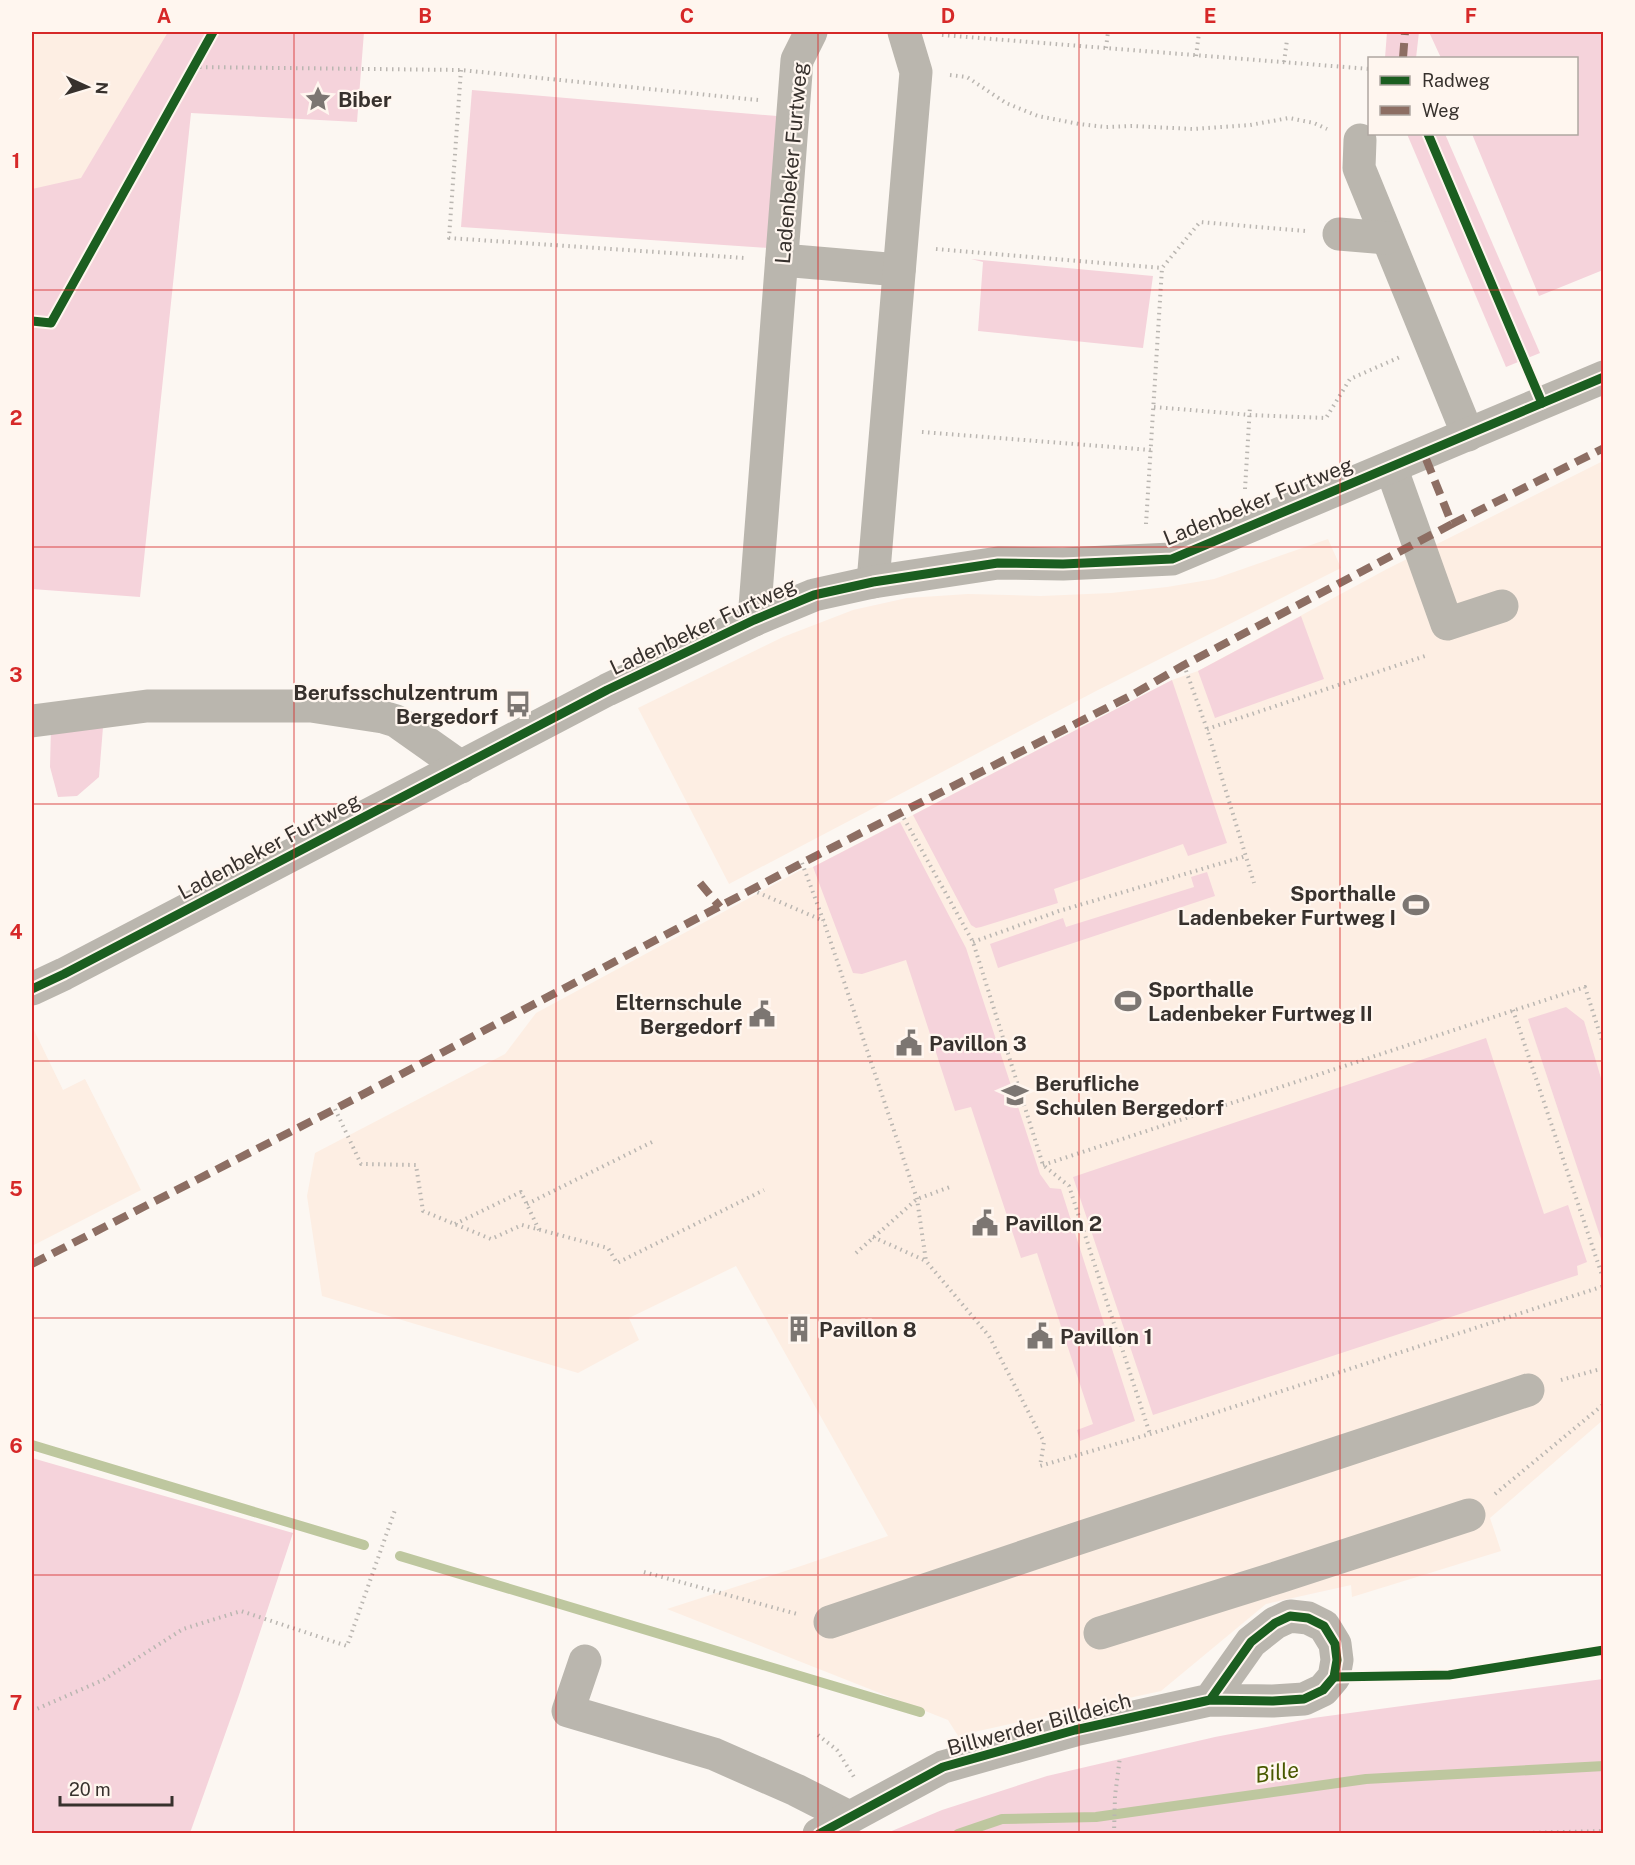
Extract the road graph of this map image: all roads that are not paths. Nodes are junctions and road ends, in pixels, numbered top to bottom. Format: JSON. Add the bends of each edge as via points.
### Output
{"nodes":[{"id":1,"x":811,"y":32,"type":"edge"},
{"id":2,"x":905,"y":32,"type":"edge"},
{"id":3,"x":1345,"y":136,"type":"road end"},
{"id":4,"x":1339,"y":234,"type":"road end"},
{"id":5,"x":1387,"y":238,"type":"junction"},
{"id":6,"x":900,"y":258,"type":"junction"},
{"id":7,"x":782,"y":260,"type":"junction"},
{"id":8,"x":1604,"y":377,"type":"edge"},
{"id":9,"x":1468,"y":435,"type":"junction"},
{"id":10,"x":1392,"y":467,"type":"junction"},
{"id":11,"x":873,"y":582,"type":"junction"},
{"id":12,"x":1502,"y":606,"type":"dead end"},
{"id":13,"x":754,"y":620,"type":"junction"},
{"id":14,"x":32,"y":721,"type":"edge"},
{"id":15,"x":461,"y":767,"type":"junction"},
{"id":16,"x":32,"y":989,"type":"edge"},
{"id":17,"x":1528,"y":1390,"type":"road end"},
{"id":18,"x":1468,"y":1515,"type":"road end"},
{"id":19,"x":1279,"y":1577,"type":"junction"},
{"id":20,"x":1290,"y":1616,"type":"junction"},
{"id":21,"x":830,"y":1623,"type":"road end"},
{"id":22,"x":1100,"y":1633,"type":"dead end"},
{"id":23,"x":585,"y":1661,"type":"dead end"},
{"id":24,"x":1210,"y":1700,"type":"junction"},
{"id":25,"x":860,"y":1812,"type":"junction"},
{"id":26,"x":819,"y":1833,"type":"edge"}],
"edges":[{"from":1,"to":7,"type":"street","name":"Ladenbeker Furtweg","via":[[797,60]]},
{"from":2,"to":6,"type":"street","via":[[916,72]]},
{"from":3,"to":5,"type":"street"},
{"from":4,"to":5,"type":"street"},
{"from":5,"to":9,"type":"street"},
{"from":6,"to":7,"type":"street"},
{"from":6,"to":11,"type":"street"},
{"from":7,"to":13,"type":"street","name":"Ladenbeker Furtweg"},
{"from":8,"to":9,"type":"street","name":"Ladenbeker Furtweg"},
{"from":9,"to":10,"type":"street","name":"Ladenbeker Furtweg"},
{"from":10,"to":11,"type":"street","name":"Ladenbeker Furtweg","via":[[1172,559],[998,563]]},
{"from":10,"to":12,"type":"street","via":[[1447,624]]},
{"from":11,"to":13,"type":"street","name":"Ladenbeker Furtweg","via":[[814,595]]},
{"from":13,"to":15,"type":"street","name":"Ladenbeker Furtweg","via":[[607,690]]},
{"from":14,"to":15,"type":"street","via":[[147,706],[310,706],[396,721]]},
{"from":15,"to":16,"type":"street","name":"Ladenbeker Furtweg"},
{"from":17,"to":21,"type":"street"},
{"from":18,"to":19,"type":"street"},
{"from":19,"to":20,"type":"street"},
{"from":19,"to":22,"type":"street"},
{"from":20,"to":24,"type":"street","via":[[1251,1642]]},
{"from":20,"to":24,"type":"street","name":"Billwerder Billdeich","via":[[1308,1618],[1324,1626],[1335,1644],[1334,1677],[1323,1690],[1304,1699]]},
{"from":23,"to":25,"type":"street","via":[[568,1711],[714,1754],[796,1790]]},
{"from":24,"to":25,"type":"street","name":"Billwerder Billdeich","via":[[1075,1730],[943,1767]]},
{"from":25,"to":26,"type":"street","name":"Billwerder Billdeich"}]}
